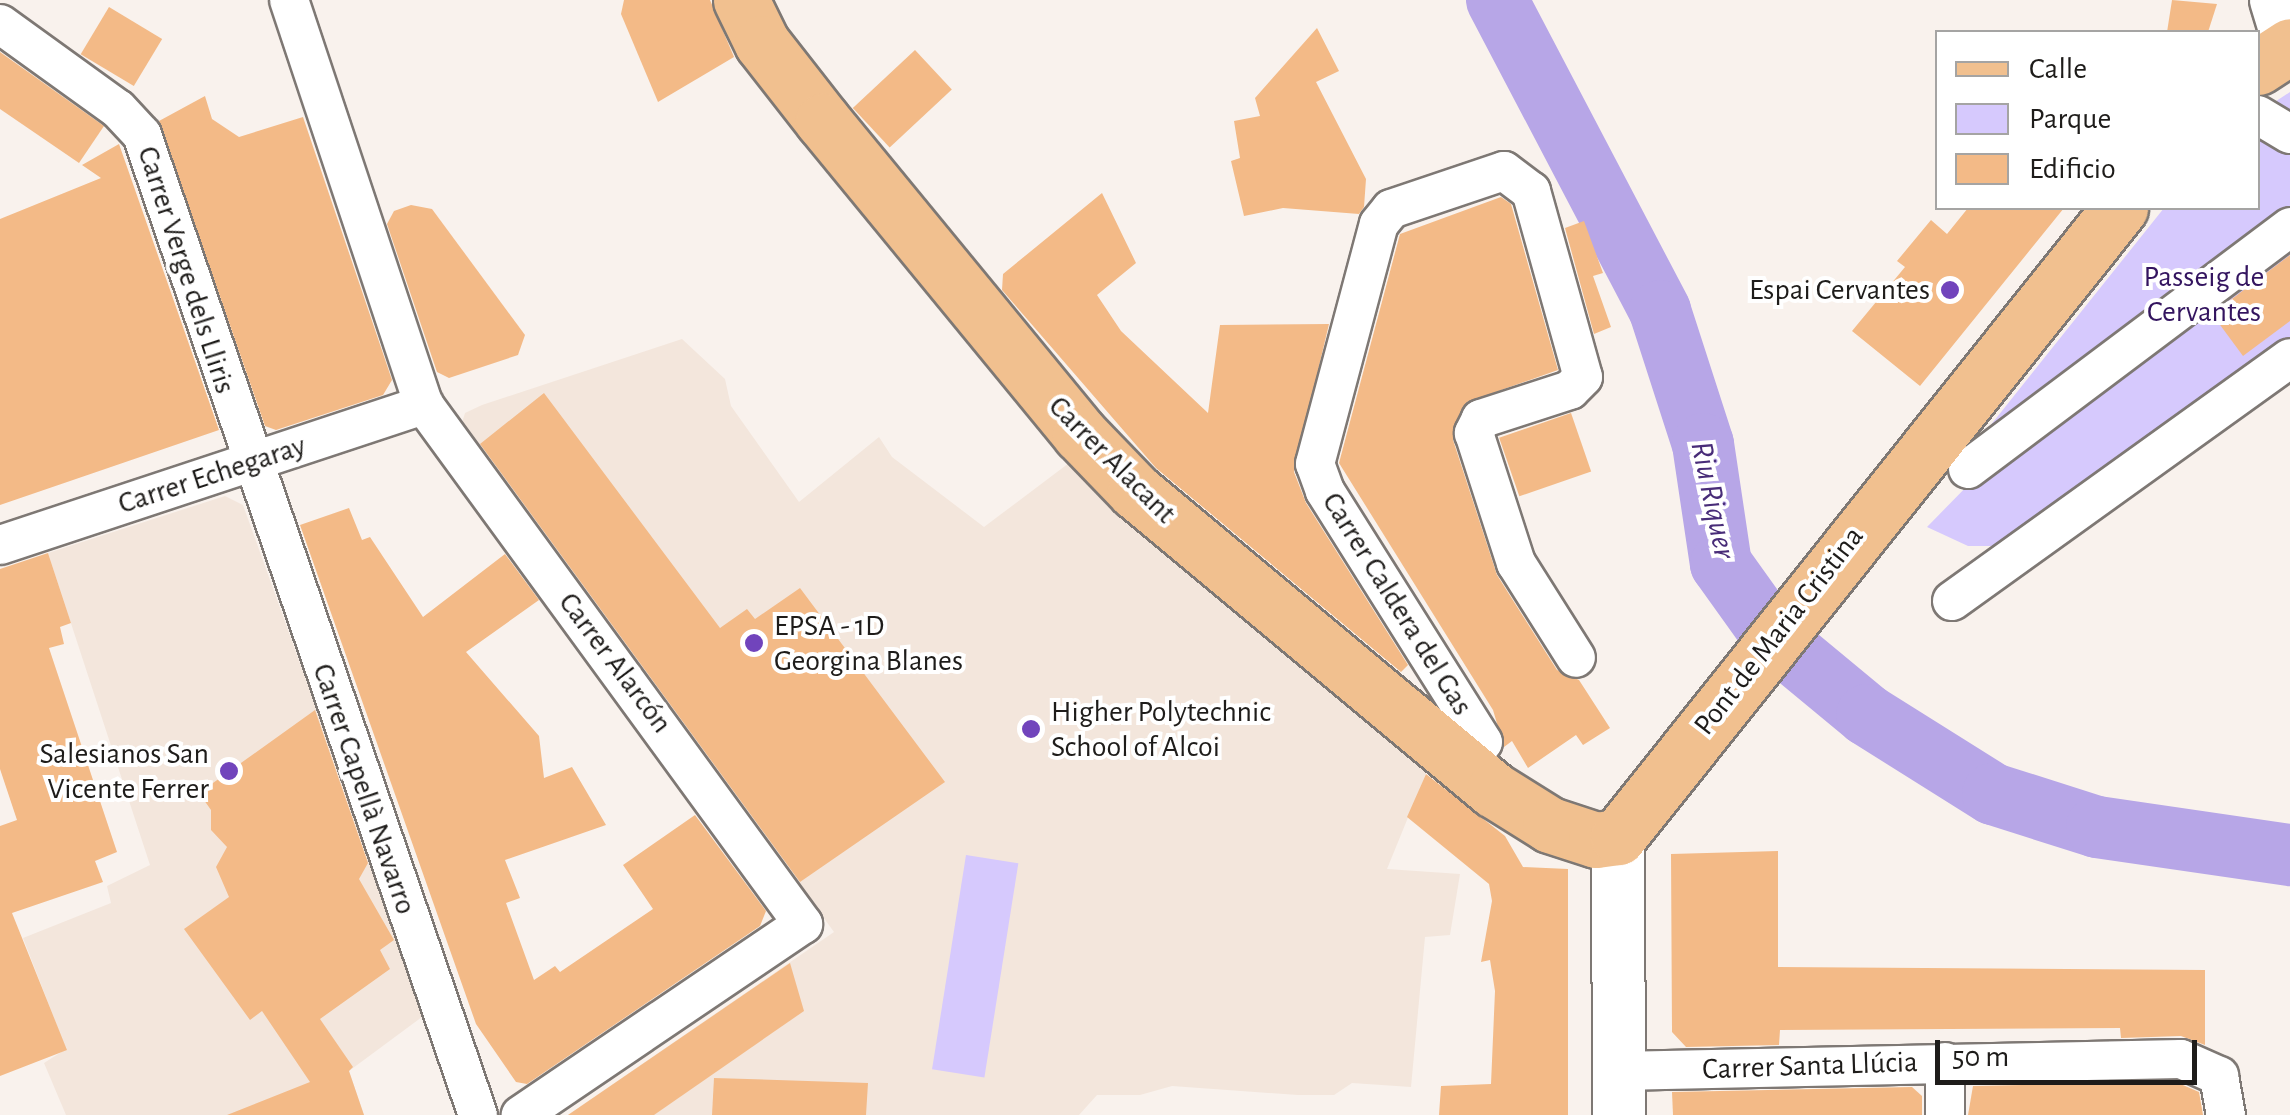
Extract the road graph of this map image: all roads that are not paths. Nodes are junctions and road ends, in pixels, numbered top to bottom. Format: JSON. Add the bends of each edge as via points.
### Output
{"nodes":[{"id":1,"x":289,"y":0,"type":"edge"},
{"id":2,"x":741,"y":0,"type":"edge"},
{"id":3,"x":2276,"y":0,"type":"edge"},
{"id":4,"x":0,"y":24,"type":"edge"},
{"id":5,"x":2290,"y":46,"type":"edge"},
{"id":6,"x":2260,"y":67,"type":"edge"},
{"id":7,"x":2260,"y":116,"type":"edge"},
{"id":8,"x":2290,"y":134,"type":"edge"},
{"id":9,"x":2119,"y":210,"type":"edge"},
{"id":10,"x":2290,"y":227,"type":"edge"},
{"id":11,"x":2290,"y":358,"type":"edge"},
{"id":12,"x":424,"y":405,"type":"junction"},
{"id":13,"x":1955,"y":448,"type":"junction"},
{"id":14,"x":252,"y":462,"type":"junction"},
{"id":15,"x":0,"y":545,"type":"edge"},
{"id":16,"x":1952,"y":601,"type":"dead end"},
{"id":17,"x":1576,"y":658,"type":"dead end"},
{"id":18,"x":1464,"y":766,"type":"junction"},
{"id":19,"x":1594,"y":835,"type":"junction"},
{"id":20,"x":1945,"y":1062,"type":"junction"},
{"id":21,"x":1618,"y":1093,"type":"edge"},
{"id":22,"x":478,"y":1115,"type":"edge"},
{"id":23,"x":521,"y":1115,"type":"edge"},
{"id":24,"x":1945,"y":1115,"type":"edge"},
{"id":25,"x":2226,"y":1115,"type":"edge"}],
"edges":[{"from":1,"to":12,"type":"street","name":"Carrer Alarcón"},
{"from":2,"to":18,"type":"main road","name":"Carrer Alacant","via":[[778,66],[1080,434],[1158,510]]},
{"from":3,"to":5,"type":"main road"},
{"from":4,"to":14,"type":"street","name":"Carrer Verge dels Lliris","via":[[118,109],[142,135]]},
{"from":5,"to":6,"type":"main road"},
{"from":7,"to":8,"type":"street"},
{"from":9,"to":13,"type":"main road","name":"Pont de Maria Cristina"},
{"from":10,"to":13,"type":"street"},
{"from":11,"to":16,"type":"street"},
{"from":12,"to":14,"type":"street","name":"Carrer Echegaray"},
{"from":12,"to":23,"type":"street","name":"Carrer Alarcón","via":[[803,924]]},
{"from":13,"to":19,"type":"main road","name":"Pont de Maria Cristina"},
{"from":14,"to":15,"type":"street","name":"Carrer Echegaray"},
{"from":14,"to":22,"type":"street","name":"Carrer Capellà Navarro"},
{"from":17,"to":18,"type":"street","name":"Carrer Caldera del Gas","via":[[1516,563],[1474,434],[1481,419],[1570,390],[1584,377],[1530,191],[1504,171],[1391,209],[1379,224],[1315,464],[1483,742]]},
{"from":18,"to":19,"type":"main road","name":"Carrer Alacant"},
{"from":19,"to":21,"type":"main road","via":[[1617,904]]},
{"from":20,"to":21,"type":"street","name":"Carrer Santa Llúcia"},
{"from":20,"to":24,"type":"street"},
{"from":20,"to":25,"type":"street","name":"Carrer Santa Llúcia","via":[[2181,1060],[2219,1076]]}]}
